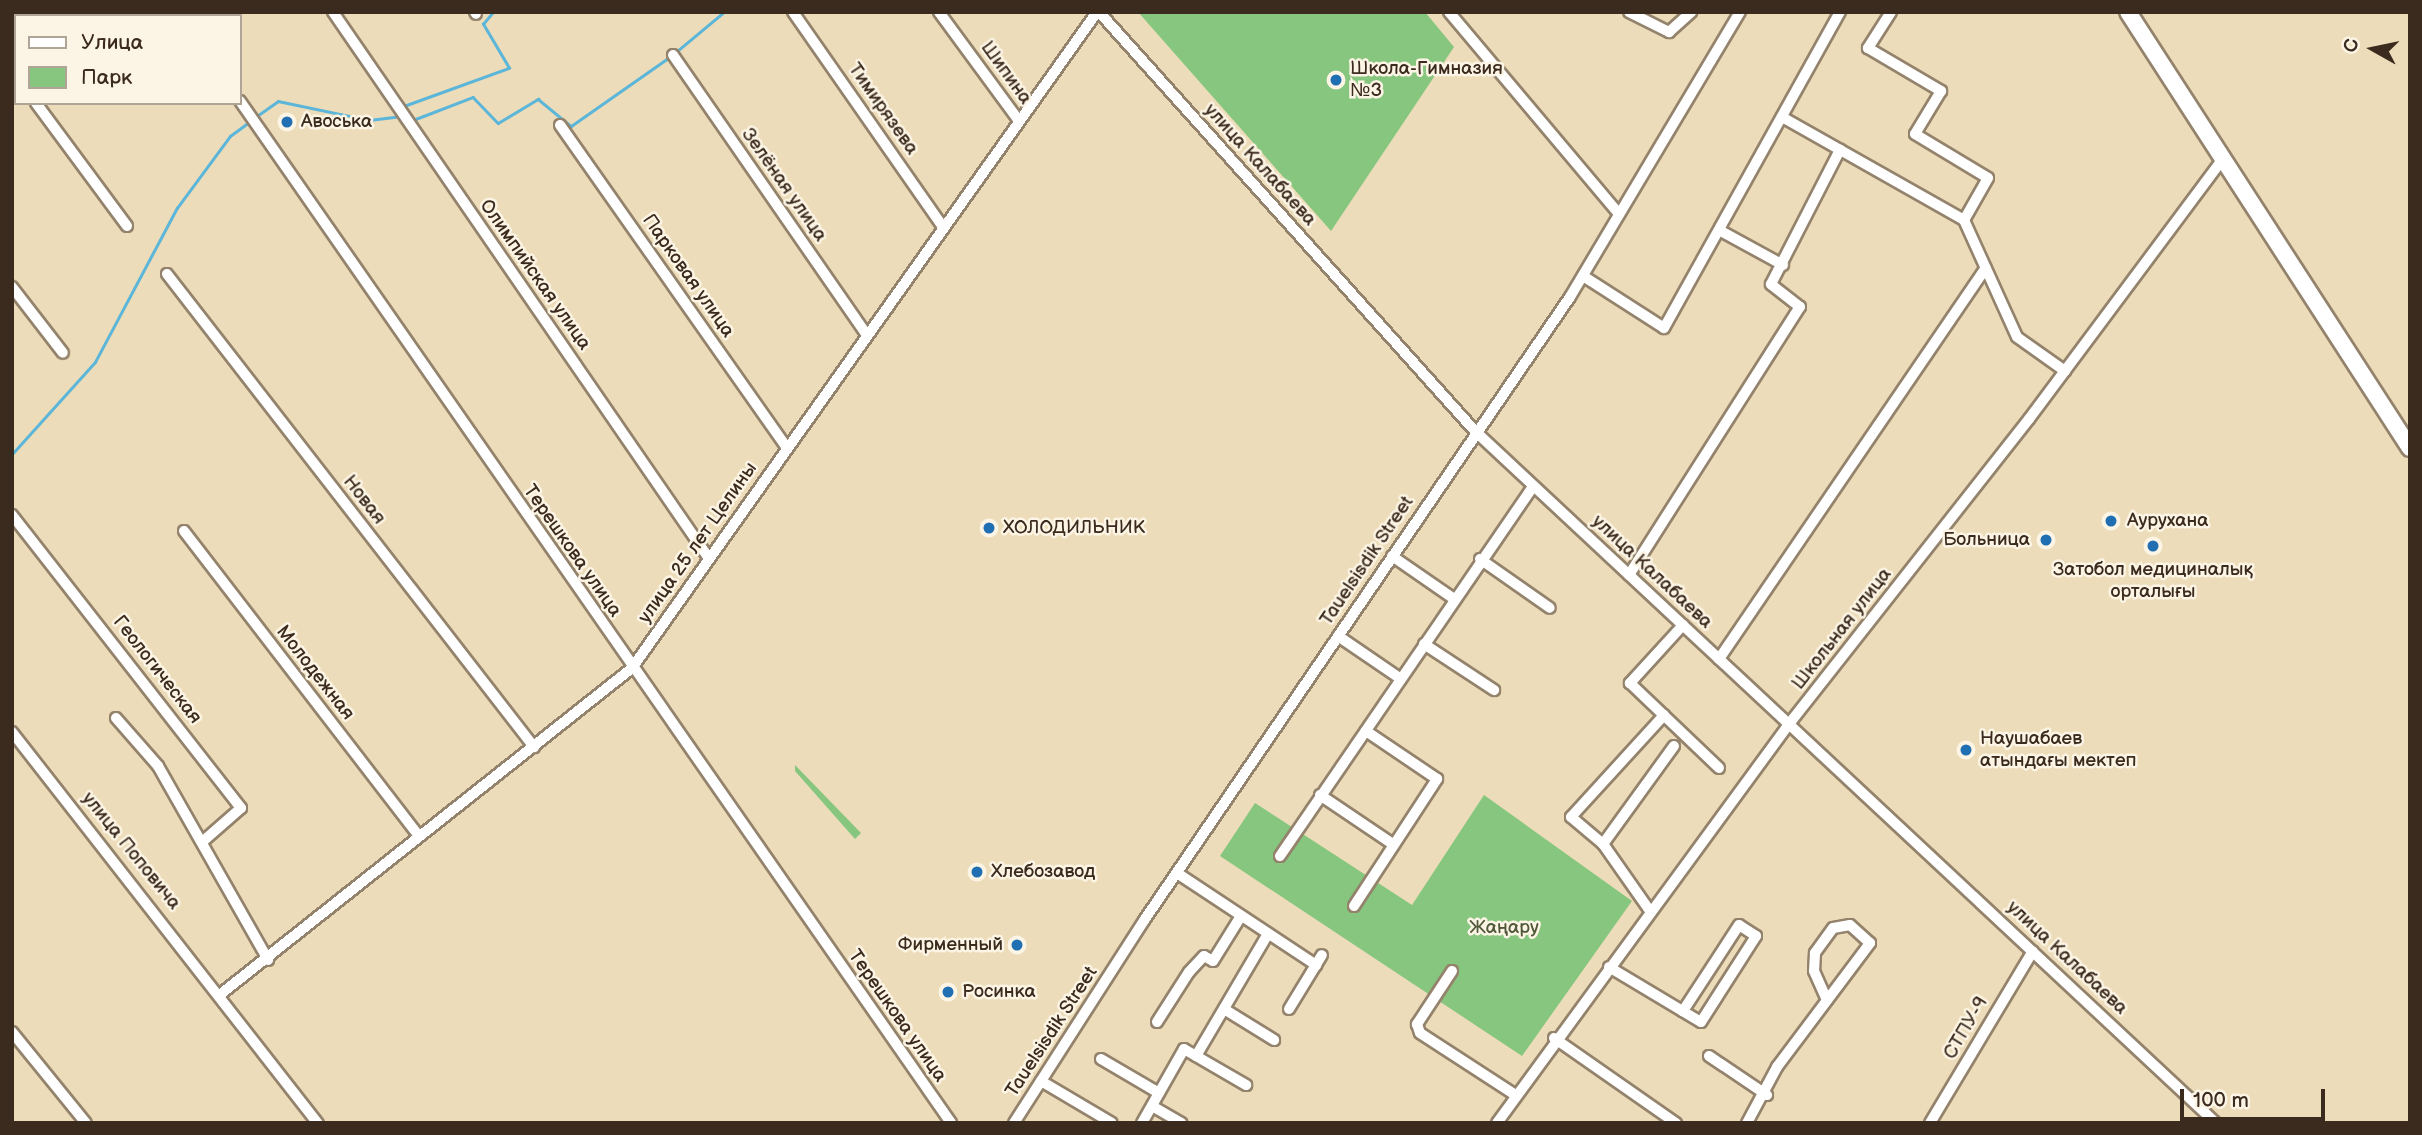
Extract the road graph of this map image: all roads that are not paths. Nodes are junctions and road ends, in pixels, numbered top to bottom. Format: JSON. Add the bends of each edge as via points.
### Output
{"nodes":[{"id":1,"x":333,"y":12,"type":"edge"},
{"id":2,"x":793,"y":12,"type":"edge"},
{"id":3,"x":939,"y":12,"type":"edge"},
{"id":4,"x":1098,"y":12,"type":"edge"},
{"id":5,"x":1449,"y":12,"type":"edge"},
{"id":6,"x":1629,"y":12,"type":"edge"},
{"id":7,"x":1690,"y":12,"type":"edge"},
{"id":8,"x":1740,"y":12,"type":"edge"},
{"id":9,"x":1840,"y":12,"type":"edge"},
{"id":10,"x":1891,"y":12,"type":"edge"},
{"id":11,"x":2128,"y":12,"type":"edge"},
{"id":12,"x":673,"y":55,"type":"dead end"},
{"id":13,"x":242,"y":104,"type":"edge"},
{"id":14,"x":37,"y":105,"type":"edge"},
{"id":15,"x":1782,"y":117,"type":"junction"},
{"id":16,"x":1019,"y":121,"type":"junction"},
{"id":17,"x":560,"y":125,"type":"dead end"},
{"id":18,"x":1840,"y":150,"type":"junction"},
{"id":19,"x":2221,"y":161,"type":"junction"},
{"id":20,"x":1619,"y":214,"type":"junction"},
{"id":21,"x":1964,"y":220,"type":"junction"},
{"id":22,"x":127,"y":226,"type":"dead end"},
{"id":23,"x":943,"y":227,"type":"junction"},
{"id":24,"x":1719,"y":230,"type":"junction"},
{"id":25,"x":1783,"y":265,"type":"junction"},
{"id":26,"x":1986,"y":268,"type":"junction"},
{"id":27,"x":167,"y":274,"type":"dead end"},
{"id":28,"x":1583,"y":276,"type":"junction"},
{"id":29,"x":12,"y":287,"type":"edge"},
{"id":30,"x":867,"y":335,"type":"junction"},
{"id":31,"x":63,"y":353,"type":"dead end"},
{"id":32,"x":2065,"y":371,"type":"junction"},
{"id":33,"x":1475,"y":431,"type":"junction"},
{"id":34,"x":787,"y":448,"type":"junction"},
{"id":35,"x":2410,"y":448,"type":"edge"},
{"id":36,"x":1534,"y":486,"type":"junction"},
{"id":37,"x":12,"y":514,"type":"edge"},
{"id":38,"x":184,"y":531,"type":"dead end"},
{"id":39,"x":1392,"y":556,"type":"junction"},
{"id":40,"x":708,"y":557,"type":"junction"},
{"id":41,"x":1480,"y":559,"type":"junction"},
{"id":42,"x":1629,"y":575,"type":"junction"},
{"id":43,"x":1454,"y":599,"type":"junction"},
{"id":44,"x":1550,"y":608,"type":"dead end"},
{"id":45,"x":1683,"y":625,"type":"junction"},
{"id":46,"x":1338,"y":636,"type":"junction"},
{"id":47,"x":1424,"y":644,"type":"junction"},
{"id":48,"x":1719,"y":659,"type":"junction"},
{"id":49,"x":632,"y":668,"type":"junction"},
{"id":50,"x":1401,"y":679,"type":"junction"},
{"id":51,"x":1494,"y":690,"type":"dead end"},
{"id":52,"x":1664,"y":715,"type":"junction"},
{"id":53,"x":116,"y":718,"type":"dead end"},
{"id":54,"x":1789,"y":724,"type":"junction"},
{"id":55,"x":1366,"y":731,"type":"junction"},
{"id":56,"x":12,"y":732,"type":"edge"},
{"id":57,"x":534,"y":747,"type":"junction"},
{"id":58,"x":1674,"y":747,"type":"dead end"},
{"id":59,"x":1719,"y":768,"type":"dead end"},
{"id":60,"x":1320,"y":795,"type":"junction"},
{"id":61,"x":419,"y":836,"type":"junction"},
{"id":62,"x":202,"y":842,"type":"junction"},
{"id":63,"x":1603,"y":844,"type":"junction"},
{"id":64,"x":1394,"y":845,"type":"junction"},
{"id":65,"x":1280,"y":856,"type":"dead end"},
{"id":66,"x":1177,"y":873,"type":"junction"},
{"id":67,"x":1354,"y":906,"type":"dead end"},
{"id":68,"x":1650,"y":911,"type":"junction"},
{"id":69,"x":1241,"y":916,"type":"junction"},
{"id":70,"x":1268,"y":934,"type":"junction"},
{"id":71,"x":2033,"y":951,"type":"junction"},
{"id":72,"x":268,"y":960,"type":"junction"},
{"id":73,"x":1609,"y":967,"type":"junction"},
{"id":74,"x":1452,"y":971,"type":"dead end"},
{"id":75,"x":222,"y":993,"type":"junction"},
{"id":76,"x":1827,"y":1000,"type":"junction"},
{"id":77,"x":1224,"y":1009,"type":"junction"},
{"id":78,"x":1289,"y":1009,"type":"dead end"},
{"id":79,"x":1682,"y":1011,"type":"junction"},
{"id":80,"x":1157,"y":1022,"type":"dead end"},
{"id":81,"x":12,"y":1032,"type":"edge"},
{"id":82,"x":1554,"y":1038,"type":"junction"},
{"id":83,"x":1274,"y":1040,"type":"dead end"},
{"id":84,"x":1196,"y":1056,"type":"junction"},
{"id":85,"x":1709,"y":1056,"type":"dead end"},
{"id":86,"x":1101,"y":1059,"type":"dead end"},
{"id":87,"x":1041,"y":1081,"type":"junction"},
{"id":88,"x":1246,"y":1085,"type":"dead end"},
{"id":89,"x":1159,"y":1093,"type":"junction"},
{"id":90,"x":1514,"y":1094,"type":"junction"},
{"id":91,"x":1767,"y":1095,"type":"junction"},
{"id":92,"x":1152,"y":1106,"type":"junction"},
{"id":93,"x":86,"y":1123,"type":"edge"},
{"id":94,"x":318,"y":1123,"type":"edge"},
{"id":95,"x":951,"y":1123,"type":"edge"},
{"id":96,"x":1014,"y":1123,"type":"edge"},
{"id":97,"x":1112,"y":1123,"type":"edge"},
{"id":98,"x":1142,"y":1123,"type":"edge"},
{"id":99,"x":1182,"y":1123,"type":"edge"},
{"id":100,"x":1497,"y":1123,"type":"edge"},
{"id":101,"x":1676,"y":1123,"type":"edge"},
{"id":102,"x":1747,"y":1123,"type":"edge"},
{"id":103,"x":1930,"y":1123,"type":"edge"},
{"id":104,"x":2216,"y":1123,"type":"edge"}],
"edges":[{"from":1,"to":40,"type":"street","name":"Олимпийская улица"},
{"from":2,"to":23,"type":"street","name":"Тимирязева"},
{"from":3,"to":16,"type":"street","name":"Шипина"},
{"from":4,"to":16,"type":"street","name":"улица 25 лет Целины"},
{"from":4,"to":33,"type":"street","name":"улица Калабаева"},
{"from":5,"to":20,"type":"street"},
{"from":6,"to":7,"type":"street","via":[[1669,32]]},
{"from":8,"to":20,"type":"street","name":"Tauelsisdik Street"},
{"from":9,"to":15,"type":"street"},
{"from":10,"to":21,"type":"street","via":[[1868,48],[1941,91],[1914,134],[1989,178]]},
{"from":11,"to":19,"type":"highway"},
{"from":12,"to":30,"type":"street","name":"Зелёная улица"},
{"from":13,"to":49,"type":"street","name":"Терешкова улица"},
{"from":14,"to":22,"type":"street"},
{"from":15,"to":18,"type":"street"},
{"from":15,"to":24,"type":"street"},
{"from":16,"to":23,"type":"street","name":"улица 25 лет Целины"},
{"from":17,"to":34,"type":"street","name":"Парковая улица"},
{"from":18,"to":21,"type":"street"},
{"from":18,"to":25,"type":"street"},
{"from":19,"to":32,"type":"street","name":"Школьная улица"},
{"from":19,"to":35,"type":"highway"},
{"from":20,"to":28,"type":"street","name":"Tauelsisdik Street"},
{"from":21,"to":26,"type":"street"},
{"from":23,"to":30,"type":"street","name":"улица 25 лет Целины"},
{"from":24,"to":25,"type":"street"},
{"from":24,"to":28,"type":"street","via":[[1664,328]]},
{"from":25,"to":42,"type":"street","via":[[1771,284],[1800,307]]},
{"from":26,"to":32,"type":"street","via":[[2017,337]]},
{"from":26,"to":48,"type":"street"},
{"from":27,"to":57,"type":"street","name":"Новая"},
{"from":28,"to":33,"type":"street","name":"Tauelsisdik Street"},
{"from":29,"to":31,"type":"street"},
{"from":30,"to":34,"type":"street","name":"улица 25 лет Целины"},
{"from":32,"to":54,"type":"street","name":"Школьная улица"},
{"from":33,"to":36,"type":"street","name":"улица Калабаева"},
{"from":33,"to":39,"type":"street","name":"Tauelsisdik Street"},
{"from":34,"to":40,"type":"street","name":"улица 25 лет Целины"},
{"from":36,"to":41,"type":"street"},
{"from":36,"to":42,"type":"street","name":"улица Калабаева"},
{"from":37,"to":62,"type":"street","name":"Геологическая","via":[[241,808]]},
{"from":38,"to":61,"type":"street","name":"Молодежная"},
{"from":39,"to":43,"type":"street"},
{"from":39,"to":46,"type":"street","name":"Tauelsisdik Street"},
{"from":40,"to":49,"type":"street","name":"улица 25 лет Целины"},
{"from":41,"to":43,"type":"street"},
{"from":41,"to":44,"type":"street"},
{"from":42,"to":45,"type":"street","name":"улица Калабаева"},
{"from":43,"to":47,"type":"street"},
{"from":45,"to":48,"type":"street","name":"улица Калабаева"},
{"from":45,"to":52,"type":"street","via":[[1630,683]]},
{"from":46,"to":50,"type":"street"},
{"from":46,"to":66,"type":"street","name":"Tauelsisdik Street"},
{"from":47,"to":50,"type":"street"},
{"from":47,"to":51,"type":"street"},
{"from":48,"to":54,"type":"street","name":"улица Калабаева"},
{"from":49,"to":57,"type":"street","name":"улица 25 лет Целины"},
{"from":49,"to":95,"type":"street","name":"Терешкова улица"},
{"from":50,"to":55,"type":"street"},
{"from":52,"to":59,"type":"street"},
{"from":52,"to":63,"type":"street","via":[[1571,817]]},
{"from":53,"to":62,"type":"street","via":[[158,766]]},
{"from":54,"to":68,"type":"street","name":"Школьная улица"},
{"from":54,"to":71,"type":"street","name":"улица Калабаева"},
{"from":55,"to":60,"type":"street"},
{"from":55,"to":64,"type":"street","via":[[1437,779]]},
{"from":56,"to":75,"type":"street","name":"улица Поповича"},
{"from":57,"to":61,"type":"street","name":"улица 25 лет Целины"},
{"from":58,"to":63,"type":"street"},
{"from":60,"to":64,"type":"street"},
{"from":60,"to":65,"type":"street"},
{"from":61,"to":72,"type":"street","name":"улица 25 лет Целины"},
{"from":62,"to":72,"type":"street"},
{"from":63,"to":68,"type":"street"},
{"from":64,"to":67,"type":"street"},
{"from":66,"to":69,"type":"street"},
{"from":66,"to":87,"type":"street","name":"Tauelsisdik Street"},
{"from":68,"to":73,"type":"street","name":"Школьная улица"},
{"from":69,"to":70,"type":"street"},
{"from":69,"to":80,"type":"street","via":[[1213,961],[1204,956],[1189,972]]},
{"from":70,"to":77,"type":"street"},
{"from":70,"to":78,"type":"street","via":[[1319,960]]},
{"from":71,"to":103,"type":"street","name":"СТПУ-9"},
{"from":71,"to":104,"type":"street","name":"улица Калабаева"},
{"from":72,"to":75,"type":"street","name":"улица 25 лет Целины"},
{"from":73,"to":79,"type":"street"},
{"from":73,"to":82,"type":"street","name":"Школьная улица"},
{"from":74,"to":90,"type":"street","via":[[1417,1024],[1420,1033]]},
{"from":75,"to":94,"type":"street","name":"улица Поповича"},
{"from":76,"to":76,"type":"street","via":[[1870,943],[1850,925],[1833,929],[1815,954],[1814,971]]},
{"from":76,"to":91,"type":"street","via":[[1777,1067]]},
{"from":77,"to":83,"type":"street"},
{"from":77,"to":84,"type":"street"},
{"from":79,"to":79,"type":"street","via":[[1701,1022],[1756,936],[1739,925]]},
{"from":81,"to":93,"type":"street"},
{"from":82,"to":90,"type":"street","name":"Школьная улица"},
{"from":82,"to":101,"type":"street"},
{"from":84,"to":88,"type":"street"},
{"from":84,"to":89,"type":"street","via":[[1184,1049]]},
{"from":85,"to":91,"type":"street"},
{"from":86,"to":89,"type":"street"},
{"from":87,"to":96,"type":"street","name":"Tauelsisdik Street"},
{"from":87,"to":97,"type":"street"},
{"from":89,"to":92,"type":"street"},
{"from":90,"to":100,"type":"street","name":"Школьная улица"},
{"from":91,"to":102,"type":"street"},
{"from":92,"to":98,"type":"street"},
{"from":92,"to":99,"type":"street"}]}
